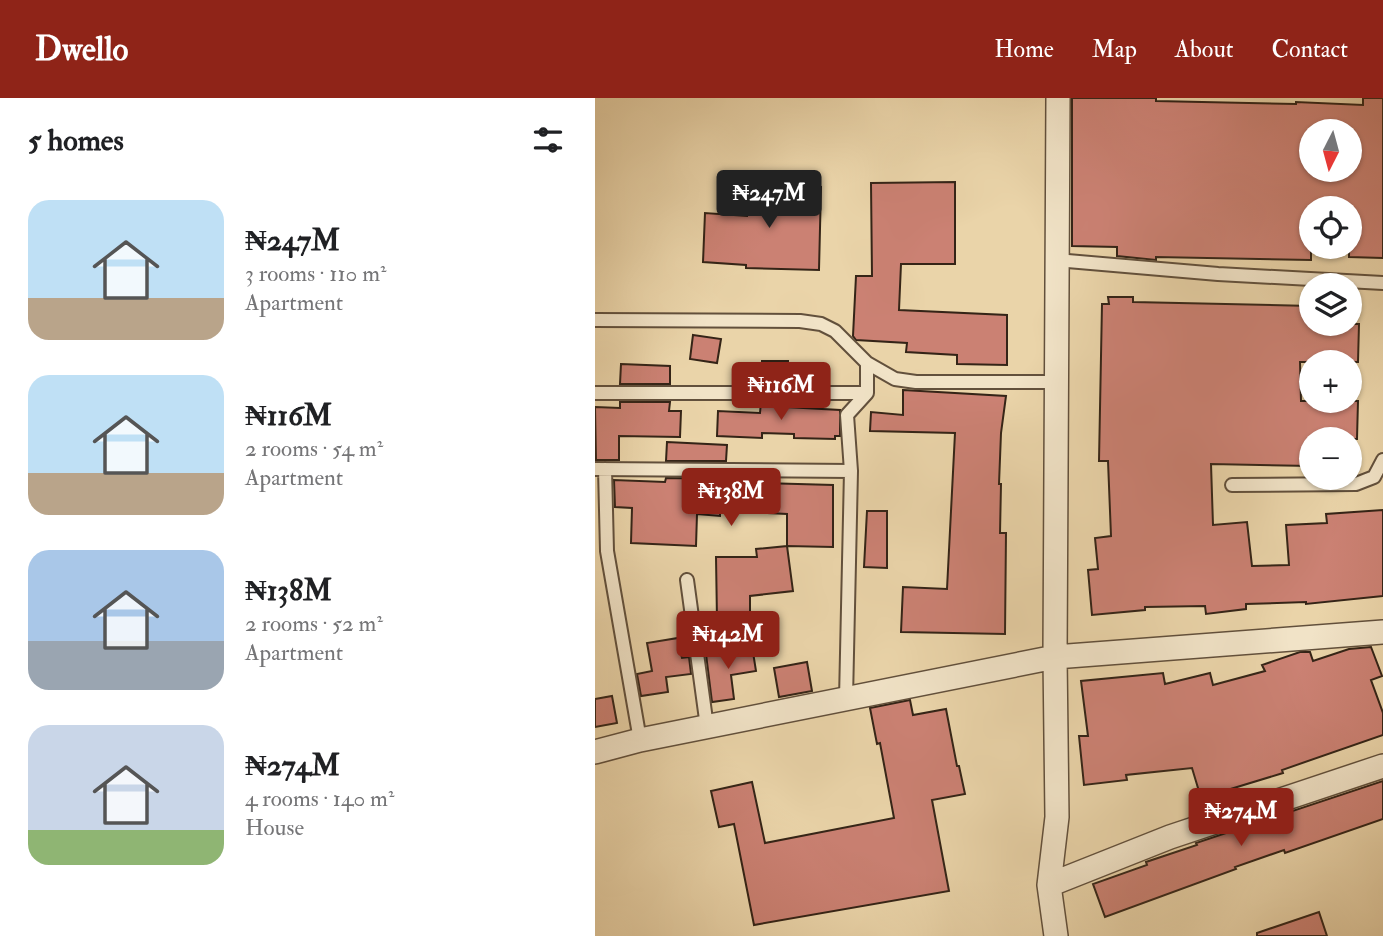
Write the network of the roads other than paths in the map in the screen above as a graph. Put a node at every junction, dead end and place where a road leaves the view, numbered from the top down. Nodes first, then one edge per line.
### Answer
1 (1058, 98) edge
2 (1056, 260) junction
3 (1383, 283) edge
4 (595, 320) edge
5 (867, 363) junction
6 (1056, 382) junction
7 (595, 393) edge
8 (867, 393) junction
9 (1383, 460) edge
10 (600, 469) edge
11 (851, 471) junction
12 (1232, 485) dead end
13 (687, 580) dead end
14 (1383, 632) edge
15 (1055, 657) junction
16 (846, 699) junction
17 (706, 727) junction
18 (641, 740) junction
19 (595, 752) edge
20 (1383, 766) edge
21 (1049, 885) junction
22 (1056, 936) edge

1 - 2 street
2 - 3 lane
2 - 6 street
4 - 5 lane
5 - 6 lane
5 - 8 lane
6 - 15 street
7 - 8 lane
8 - 11 lane
9 - 12 lane
10 - 11 lane
10 - 18 lane
11 - 16 lane
13 - 17 lane
14 - 15 street
15 - 16 street
15 - 21 street
16 - 17 street
17 - 18 street
18 - 19 street
20 - 21 street
21 - 22 street

